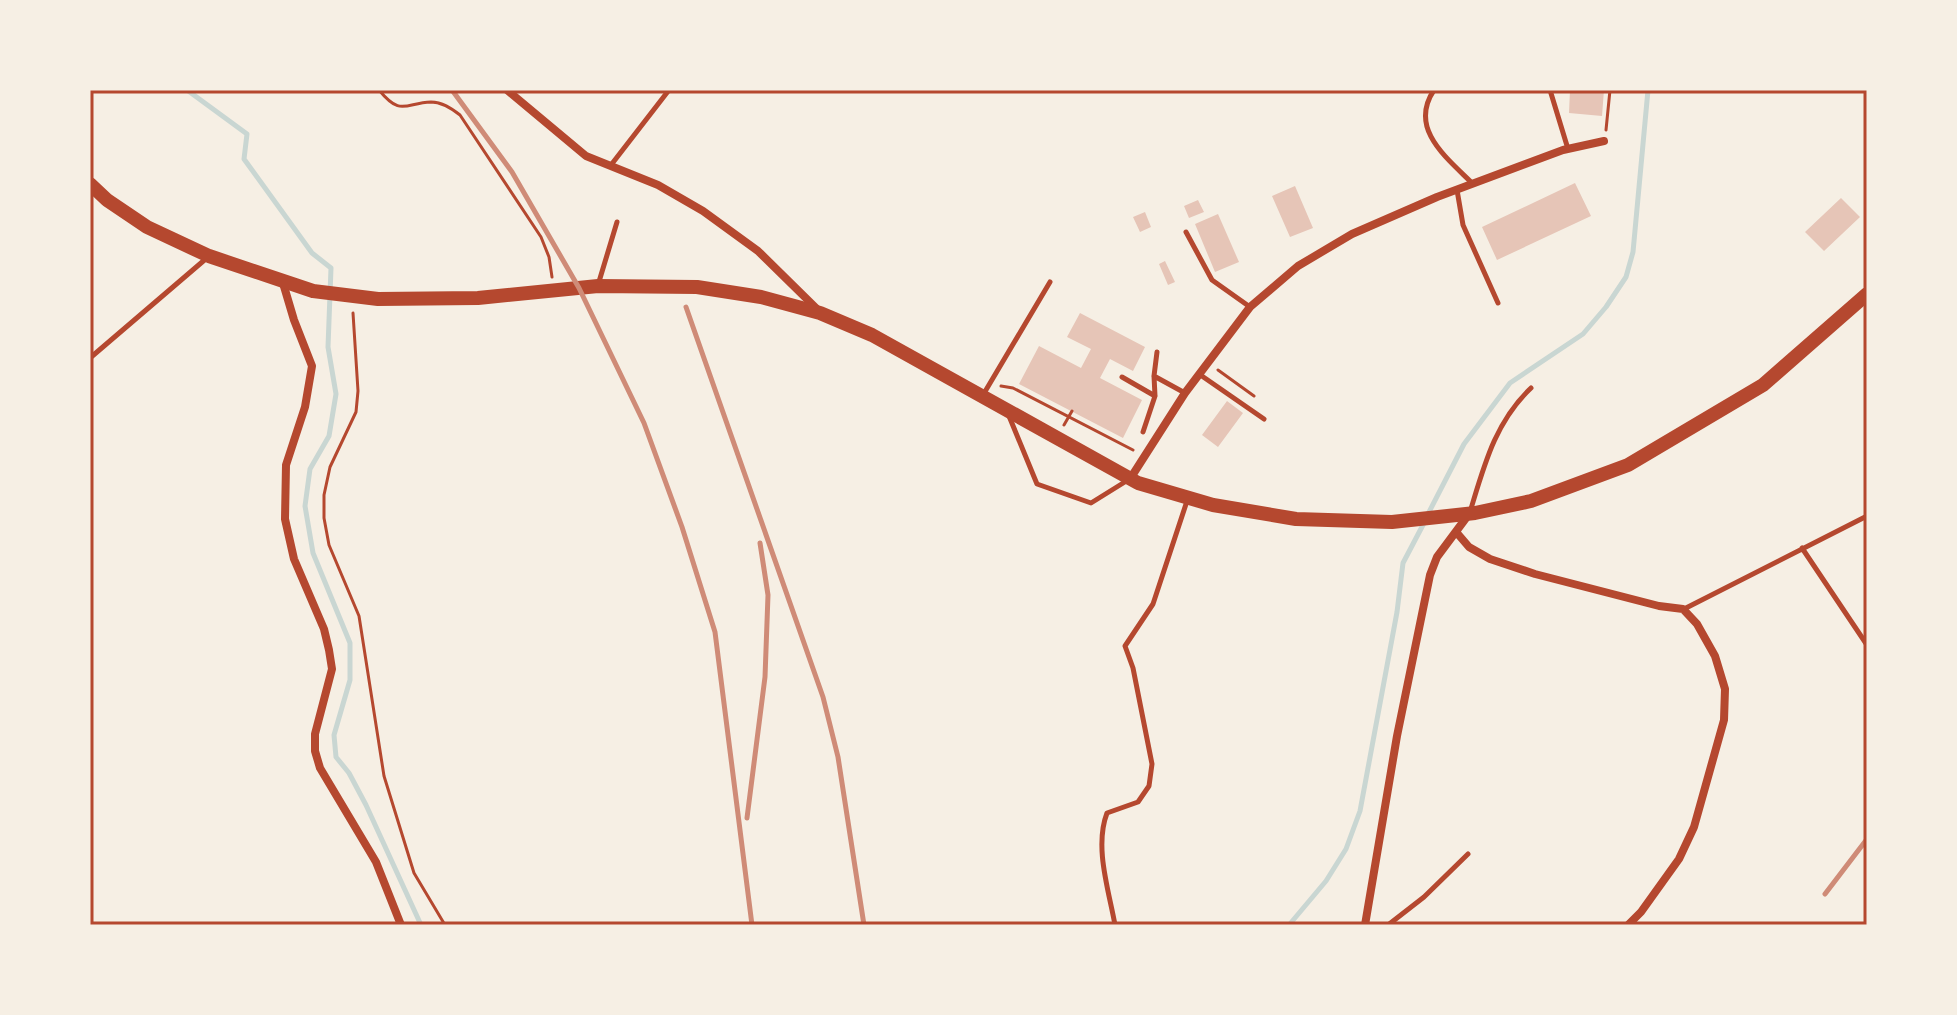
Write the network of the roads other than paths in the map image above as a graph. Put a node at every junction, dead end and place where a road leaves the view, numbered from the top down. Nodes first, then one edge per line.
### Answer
1 (507, 90) edge
2 (669, 90) edge
3 (1434, 90) edge
4 (1550, 90) edge
5 (1604, 141) road end
6 (1568, 149) junction
7 (611, 165) junction
8 (90, 184) edge
9 (1473, 184) junction
10 (1457, 190) junction
11 (617, 222) dead end
12 (1186, 232) dead end
13 (209, 256) junction
14 (1050, 282) dead end
15 (283, 283) junction
16 (598, 286) junction
17 (1867, 294) edge
18 (1498, 303) dead end
19 (1250, 307) junction
20 (820, 313) junction
21 (1157, 352) dead end
22 (90, 358) edge
23 (1199, 374) junction
24 (1154, 376) junction
25 (1122, 377) dead end
26 (1531, 388) dead end
27 (1185, 393) junction
28 (1155, 396) junction
29 (982, 397) junction
30 (1007, 411) junction
31 (1264, 419) dead end
32 (1143, 432) dead end
33 (1130, 479) junction
34 (1188, 497) junction
35 (1469, 513) junction
36 (1867, 516) edge
37 (1457, 533) junction
38 (1802, 548) junction
39 (1683, 609) junction
40 (1867, 645) edge
41 (1468, 854) dead end
42 (401, 925) edge
43 (1115, 925) edge
44 (1365, 925) edge
45 (1388, 925) edge
46 (1628, 925) edge

1 - 7 street
2 - 7 lane
3 - 9 lane
4 - 6 lane
5 - 6 street
6 - 9 street
7 - 20 street
8 - 13 street
9 - 10 street
10 - 18 lane
10 - 19 street
11 - 16 lane
12 - 19 lane
13 - 15 street
13 - 22 lane
14 - 29 lane
15 - 16 street
15 - 42 street
16 - 20 street
17 - 35 street
19 - 23 street
20 - 29 street
21 - 24 lane
23 - 27 street
23 - 31 lane
24 - 27 lane
24 - 28 lane
25 - 28 lane
26 - 35 lane
27 - 33 street
28 - 32 lane
29 - 30 street
30 - 33 street
30 - 33 lane
33 - 34 street
34 - 35 street
34 - 43 lane
35 - 37 street
36 - 38 lane
37 - 39 street
37 - 44 street
38 - 39 lane
38 - 40 lane
39 - 46 street
41 - 45 lane

